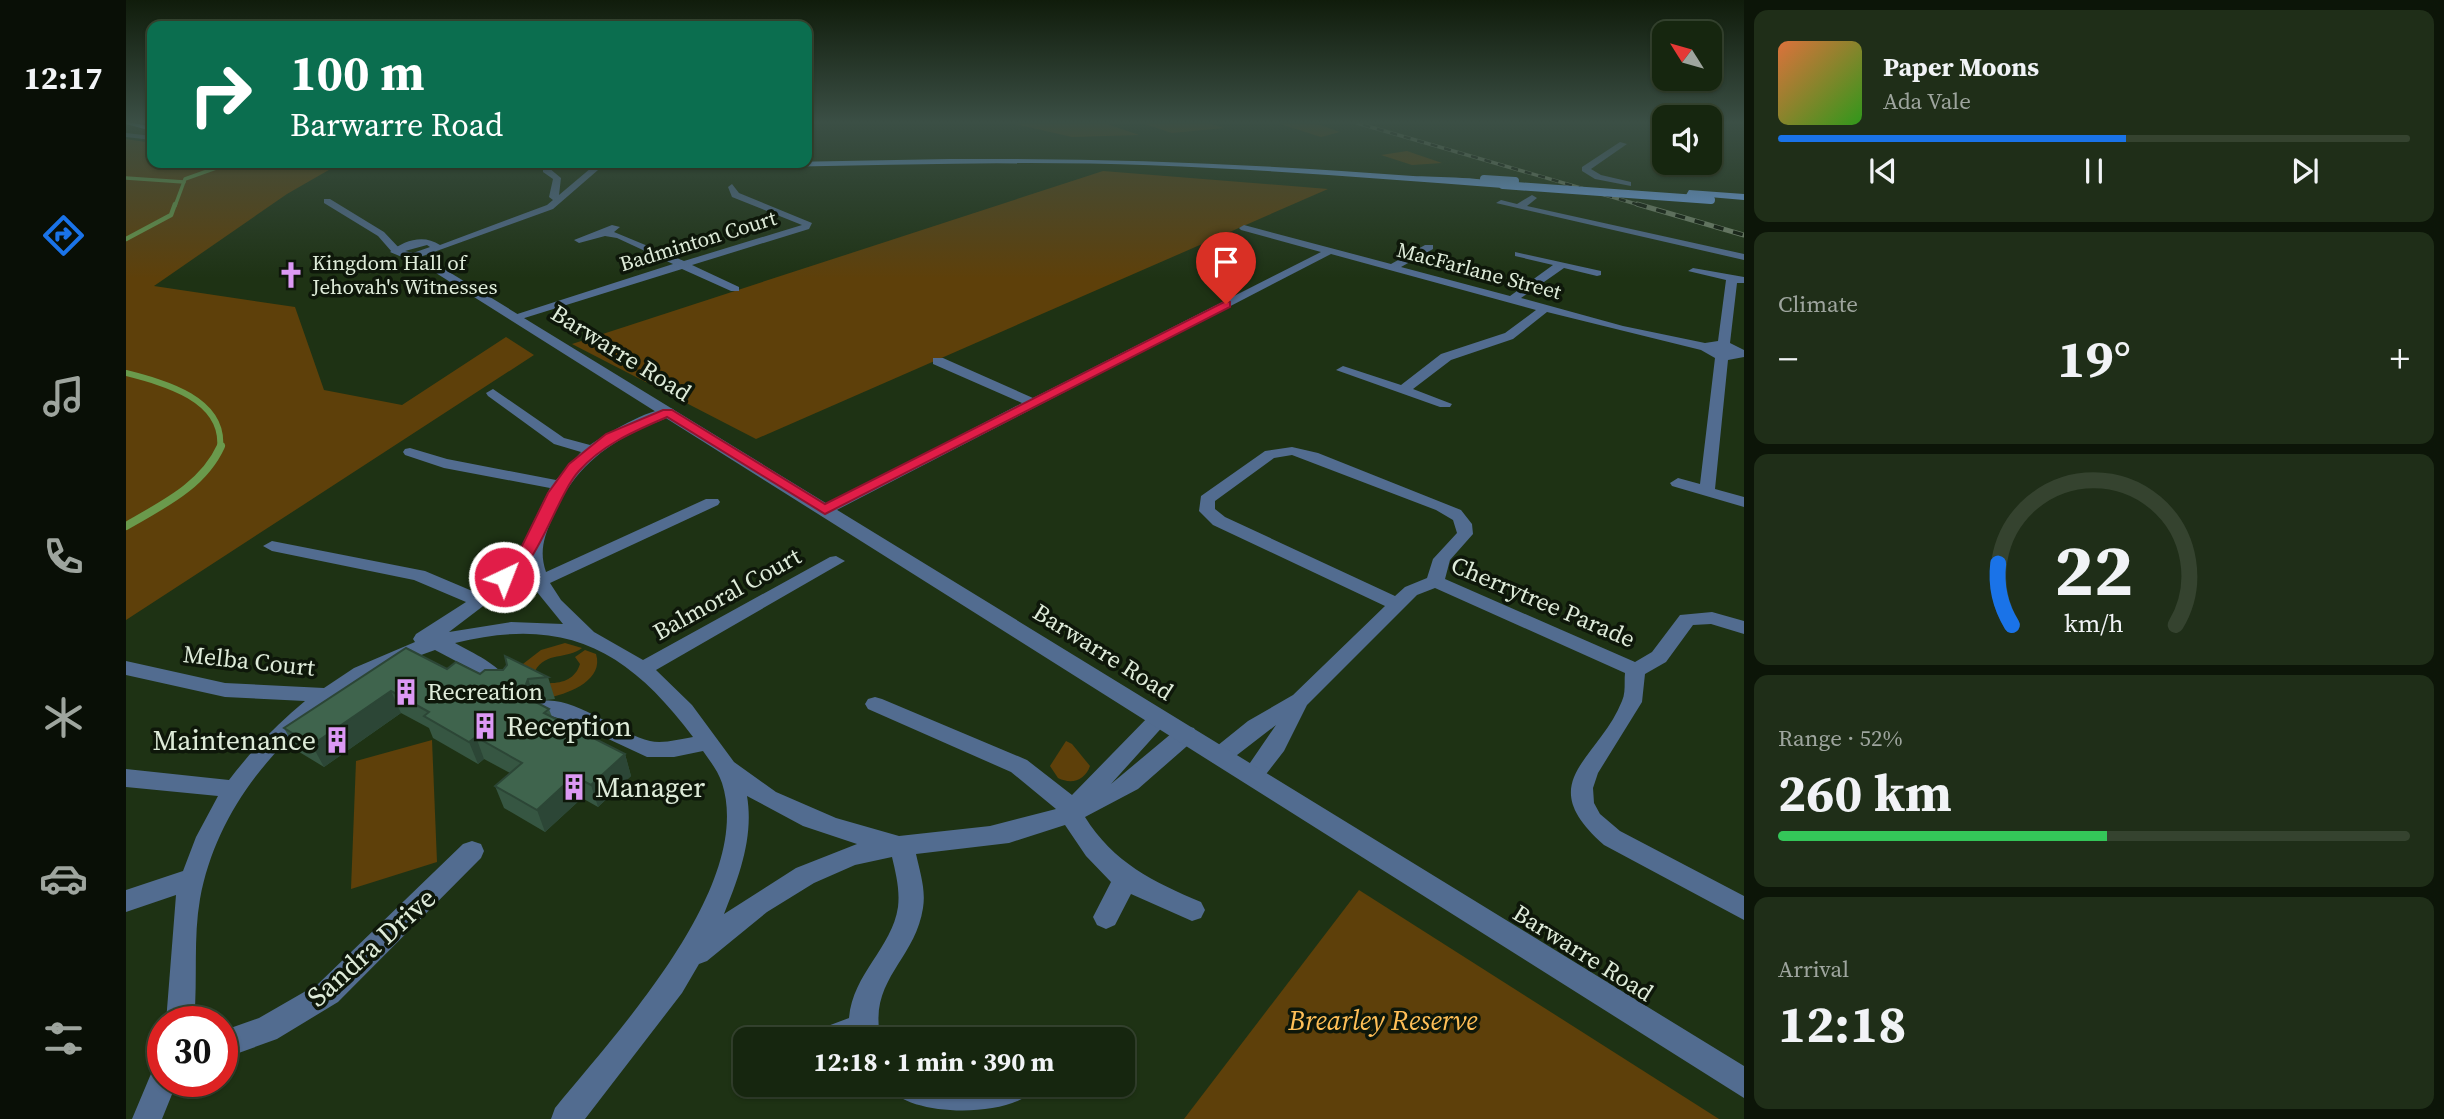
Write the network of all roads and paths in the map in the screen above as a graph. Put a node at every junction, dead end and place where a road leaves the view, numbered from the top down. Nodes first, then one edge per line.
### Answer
1 (551, 173) edge
2 (579, 173) edge
3 (587, 173) edge
4 (1304, 173) edge
5 (1396, 173) edge
6 (1592, 173) edge
7 (1628, 184) dead end
8 (732, 187) dead end
9 (554, 197) junction
10 (1532, 198) dead end
11 (1744, 200) edge
12 (327, 201) dead end
13 (1501, 203) dead end
14 (1519, 207) junction
15 (531, 215) junction
16 (618, 225) dead end
17 (1244, 228) dead end
18 (381, 233) junction
19 (606, 233) junction
20 (579, 240) dead end
21 (416, 243) junction
22 (1429, 247) dead end
23 (396, 250) junction
24 (1330, 251) junction
25 (433, 253) junction
26 (1520, 254) dead end
27 (1744, 257) edge
28 (1562, 264) junction
29 (684, 265) junction
30 (1391, 268) junction
31 (1693, 271) dead end
32 (1597, 273) dead end
33 (1738, 279) edge
34 (735, 289) dead end
35 (1511, 300) junction
36 (1544, 309) junction
37 (514, 317) junction
38 (1723, 350) junction
39 (1742, 354) edge
40 (937, 361) dead end
41 (1343, 370) dead end
42 (1403, 390) junction
43 (493, 393) dead end
44 (1033, 403) junction
45 (1445, 404) dead end
46 (672, 415) junction
47 (593, 451) junction
48 (410, 452) dead end
49 (1678, 483) dead end
50 (560, 485) junction
51 (1707, 492) junction
52 (712, 502) dead end
53 (1744, 502) edge
54 (825, 510) junction
55 (537, 533) junction
56 (272, 546) dead end
57 (836, 561) dead end
58 (540, 581) junction
59 (1436, 581) junction
60 (477, 600) junction
61 (1397, 604) junction
62 (1744, 628) edge
63 (597, 641) junction
64 (437, 642) junction
65 (383, 661) junction
66 (126, 668) edge
67 (642, 669) junction
68 (1636, 670) junction
69 (502, 685) edge
70 (325, 695) junction
71 (1300, 700) junction
72 (875, 704) dead end
73 (545, 707) edge
74 (1159, 718) junction
75 (1186, 734) junction
76 (712, 750) junction
77 (1220, 755) junction
78 (1252, 775) junction
79 (126, 778) edge
80 (234, 789) junction
81 (1071, 810) junction
82 (902, 847) junction
83 (472, 851) dead end
84 (192, 879) junction
85 (1125, 880) junction
86 (126, 901) edge
87 (1744, 909) edge
88 (1192, 910) dead end
89 (1106, 917) dead end
90 (665, 992) junction
91 (181, 1006) edge
92 (865, 1027) edge
93 (238, 1039) edge
94 (1744, 1083) edge
95 (156, 1097) edge
96 (922, 1097) edge
97 (1003, 1097) edge
98 (147, 1119) edge
99 (566, 1119) edge

1 - 9 street
2 - 9 street
3 - 15 street
4 - 11 main road, bridge
5 - 11 main road, bridge
6 - 7 street
8 - 29 street, Badminton Court
9 - 15 street
10 - 14 street
12 - 18 street
13 - 14 street
14 - 27 street
15 - 25 street
16 - 19 street
17 - 24 street, MacFarlane Street
18 - 21 street
18 - 23 street, Barwarre Road
19 - 20 street
19 - 29 street
21 - 23 street
21 - 25 street
22 - 30 street
23 - 25 street, Barwarre Road
24 - 30 street, MacFarlane Street
24 - 44 street
25 - 37 street, Barwarre Road
26 - 28 street
28 - 32 street
28 - 35 street
29 - 34 street
29 - 37 street, Badminton Court
30 - 35 street, MacFarlane Street
31 - 33 street
33 - 38 street
35 - 36 street, MacFarlane Street
36 - 38 street, MacFarlane Street
36 - 42 street
37 - 46 street, Barwarre Road
38 - 39 street, MacFarlane Street
38 - 51 street
40 - 44 street
41 - 42 street
42 - 45 street
43 - 47 street
44 - 54 street
46 - 47 street
46 - 54 street, Barwarre Road
47 - 50 street
48 - 50 street
49 - 51 street
50 - 55 street
51 - 53 street
52 - 58 street
54 - 74 street, Barwarre Road
55 - 58 street
55 - 60 street
56 - 60 street
57 - 67 street, Balmoral Court
58 - 63 street
59 - 61 street, Cherrytree Parade
59 - 61 street
59 - 68 street, Cherrytree Parade
60 - 65 street
61 - 71 street, Cherrytree Parade
62 - 68 street, Cherrytree Parade
63 - 64 street
63 - 67 street
64 - 65 street
64 - 69 street
65 - 70 street
66 - 70 street, Melba Court
67 - 76 street
68 - 87 street
70 - 80 street
71 - 77 street, Cherrytree Parade
71 - 78 street, Cherrytree Parade
72 - 81 street
73 - 76 street
74 - 75 street, Barwarre Road
74 - 81 street
75 - 77 street, Barwarre Road
75 - 81 street
76 - 82 street
76 - 90 street
77 - 78 street, Barwarre Road
78 - 94 street, Barwarre Road
79 - 80 street
80 - 84 street
81 - 82 street
81 - 85 street
82 - 90 street
82 - 92 street
83 - 93 street, Sandra Drive
84 - 86 street
84 - 91 street
85 - 88 street
85 - 89 street
90 - 99 street
95 - 98 street
96 - 97 street

